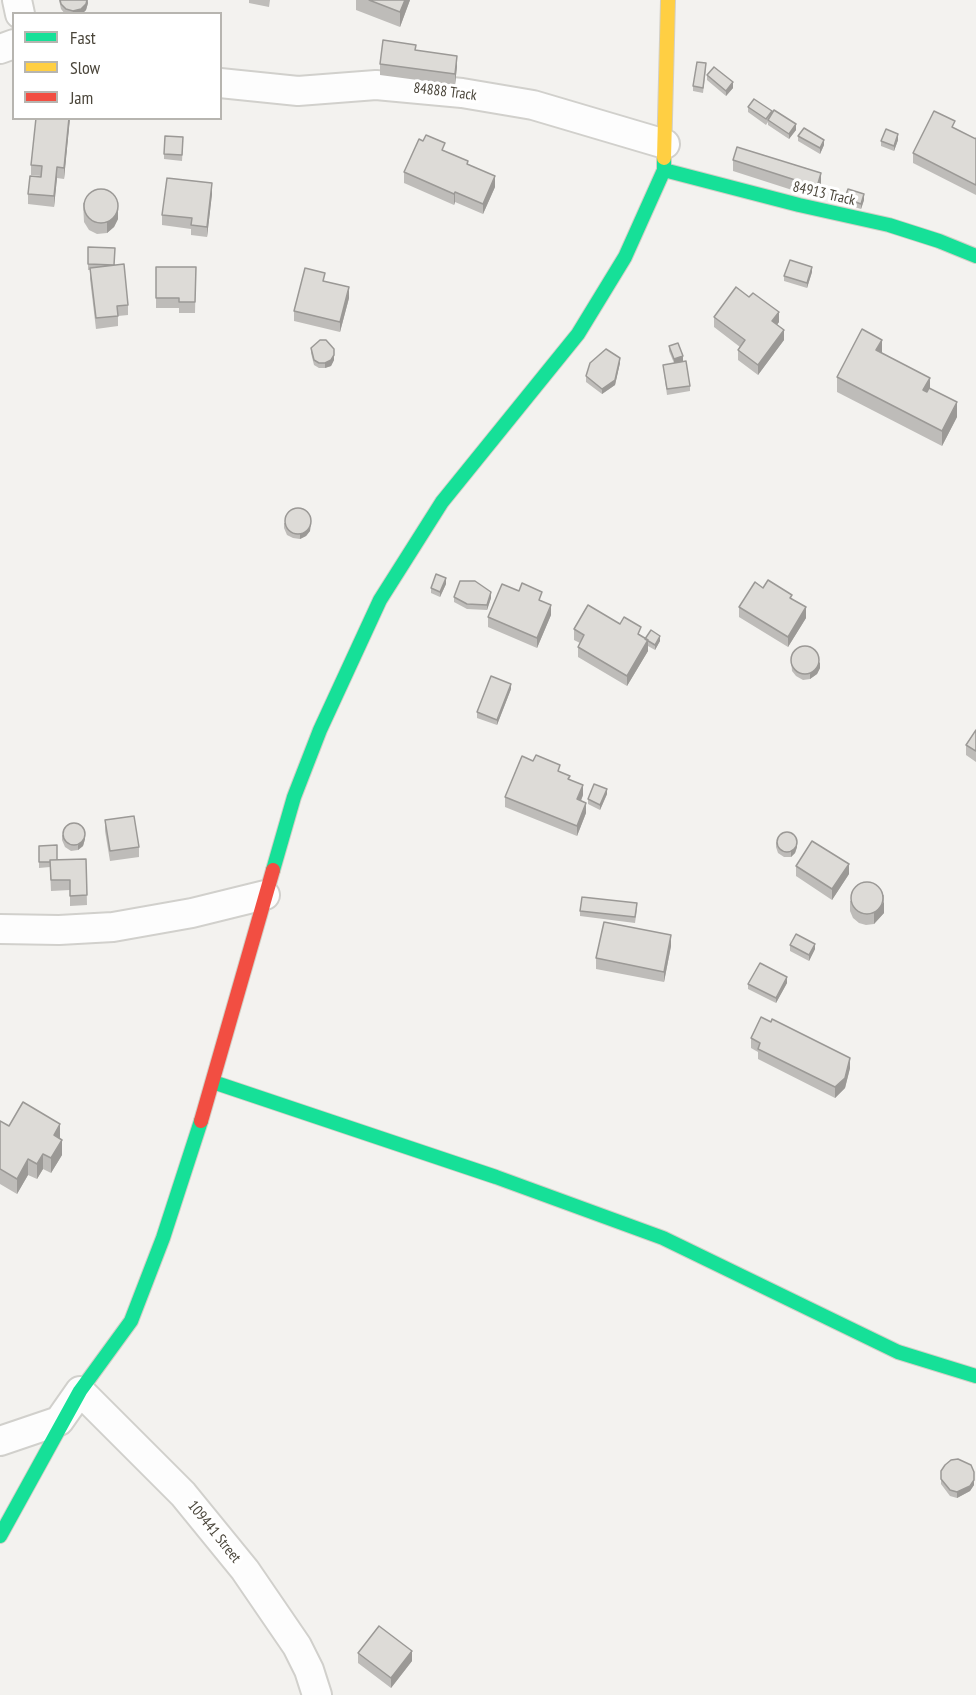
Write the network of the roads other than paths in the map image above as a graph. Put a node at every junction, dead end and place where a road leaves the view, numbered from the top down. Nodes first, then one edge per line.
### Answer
1 (669, 0) edge
2 (222, 83) edge
3 (664, 157) junction
4 (976, 256) edge
5 (265, 895) junction
6 (0, 929) edge
7 (213, 1082) junction
8 (976, 1376) edge
9 (80, 1391) junction
10 (0, 1441) edge
11 (0, 1536) edge
12 (317, 1695) edge

1 - 3 street
2 - 3 street, 84888 Track
3 - 4 street, 84913 Track
3 - 5 street
5 - 6 street
5 - 7 street
7 - 8 street
7 - 9 street
9 - 10 street
9 - 11 street
9 - 12 street, 109441 Street

